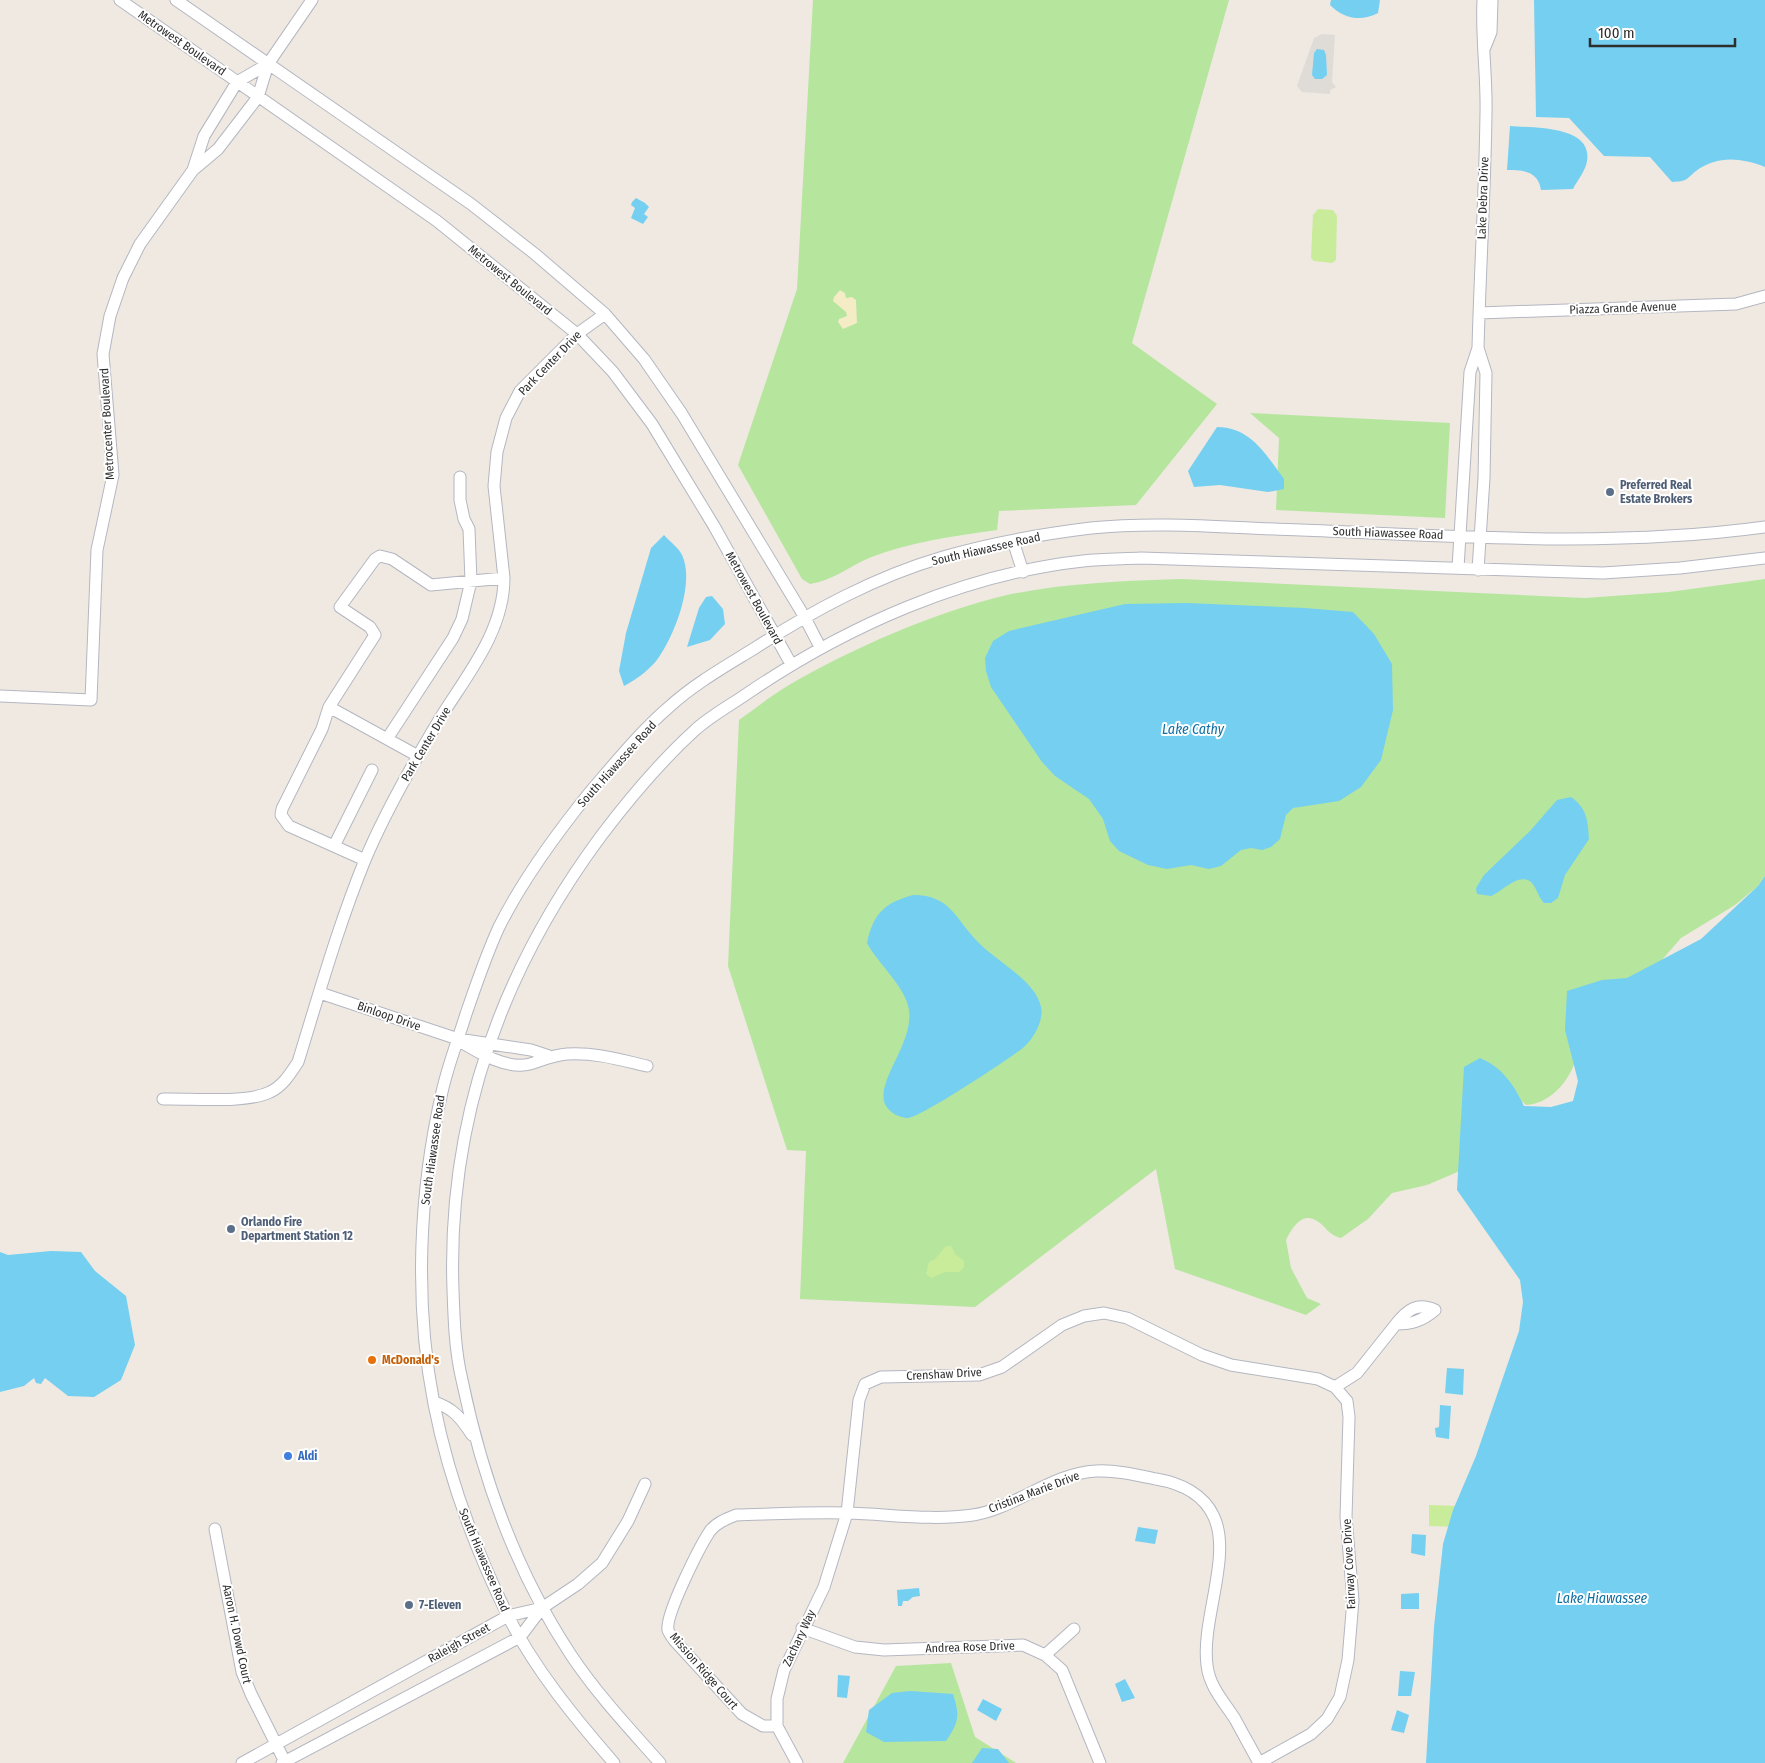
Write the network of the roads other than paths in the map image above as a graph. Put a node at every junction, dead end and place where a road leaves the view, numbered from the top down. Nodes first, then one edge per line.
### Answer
1 (120, 0) edge
2 (176, 0) edge
3 (312, 0) edge
4 (1483, 0) edge
5 (1492, 0) edge
6 (1485, 47) junction
7 (268, 64) junction
8 (237, 82) junction
9 (258, 97) junction
10 (193, 170) junction
11 (1765, 296) edge
12 (1479, 313) junction
13 (605, 314) junction
14 (576, 334) junction
15 (1478, 348) junction
16 (1466, 433) junction
17 (1485, 434) junction
18 (460, 477) dead end
19 (1765, 526) edge
20 (1458, 536) junction
21 (1481, 537) junction
22 (1013, 540) junction
23 (1765, 558) edge
24 (1458, 568) junction
25 (1478, 570) junction
26 (1023, 572) junction
27 (504, 578) junction
28 (470, 581) junction
29 (804, 616) junction
30 (776, 634) junction
31 (820, 647) junction
32 (791, 664) junction
33 (0, 696) edge
34 (329, 707) junction
35 (386, 738) junction
36 (418, 756) junction
37 (372, 770) dead end
38 (334, 846) junction
39 (365, 860) junction
40 (320, 993) junction
41 (458, 1039) junction
42 (490, 1043) junction
43 (549, 1056) junction
44 (485, 1057) junction
45 (647, 1066) dead end
46 (163, 1099) dead end
47 (1396, 1324) dead end
48 (1335, 1387) junction
49 (434, 1402) junction
50 (477, 1443) junction
51 (645, 1484) dead end
52 (847, 1513) junction
53 (215, 1529) dead end
54 (542, 1608) junction
55 (508, 1616) junction
56 (802, 1628) junction
57 (1074, 1629) dead end
58 (520, 1637) junction
59 (1046, 1655) junction
60 (777, 1726) junction
61 (275, 1745) junction
62 (283, 1762) edge
63 (242, 1763) edge
64 (614, 1763) edge
65 (660, 1763) edge
66 (797, 1763) edge
67 (1100, 1763) edge
68 (1259, 1763) edge

1 - 8 street, Metrowest Boulevard
2 - 7 street
3 - 7 street
4 - 6 street, Lake Debra Drive
5 - 6 street, Lake Debra Drive
6 - 12 street, Lake Debra Drive
7 - 8 street
7 - 9 street
7 - 13 street
8 - 9 street, Metrowest Boulevard
8 - 10 street, Metrocenter Boulevard
9 - 10 street, Metrocenter Boulevard
9 - 14 street, Metrowest Boulevard
10 - 33 street, Metrocenter Boulevard
11 - 12 street, Piazza Grande Avenue
12 - 15 street, Lake Debra Drive
13 - 14 street, Park Center Drive
13 - 29 street
14 - 27 street, Park Center Drive
14 - 30 street, Metrowest Boulevard
15 - 16 street, Lake Debra Drive
15 - 17 street, Lake Debra Drive
16 - 17 street
16 - 20 street, Lake Debra Drive
17 - 21 street, Lake Debra Drive
18 - 28 street
19 - 21 street, South Hiawassee Road
20 - 21 street, South Hiawassee Road
20 - 22 street, South Hiawassee Road
20 - 24 street, Lake Debra Drive
21 - 25 street, Lake Debra Drive
22 - 26 street
22 - 29 street, South Hiawassee Road
23 - 25 street
24 - 25 street
24 - 26 street
26 - 31 street
27 - 28 street
27 - 36 street, Park Center Drive
28 - 34 street
28 - 35 street
29 - 30 street, South Hiawassee Road
29 - 31 street
30 - 32 street, Metrowest Boulevard
30 - 41 street, South Hiawassee Road
31 - 32 street
32 - 42 street
34 - 35 street
34 - 38 street
35 - 36 street
36 - 39 street, Park Center Drive
37 - 38 street
38 - 39 street
39 - 40 street, Park Center Drive
40 - 41 street, Binloop Drive
40 - 46 street, Park Center Drive
41 - 42 street
41 - 44 street
41 - 49 street, South Hiawassee Road
42 - 43 street
42 - 44 street
43 - 44 street
43 - 45 street
44 - 50 street
47 - 48 street
48 - 52 street, Crenshaw Drive
48 - 68 street, Fairway Cove Drive
49 - 50 street
49 - 55 street, South Hiawassee Road
50 - 54 street
51 - 54 street
52 - 56 street, Zachary Way
52 - 60 street, Mission Ridge Court
52 - 68 street, Cristina Marie Drive
53 - 61 street, Aaron H. Dowd Court
54 - 55 street, Raleigh Street
54 - 58 street, Raleigh Street
54 - 65 street
55 - 58 street, South Hiawassee Road
55 - 61 street, Raleigh Street
56 - 59 street, Andrea Rose Drive
56 - 60 street, Zachary Way
57 - 59 street
58 - 62 street, Raleigh Street
58 - 64 street, South Hiawassee Road
59 - 67 street, Andrea Rose Drive
60 - 66 street
61 - 62 street, Aaron H. Dowd Court
61 - 63 street, Raleigh Street

